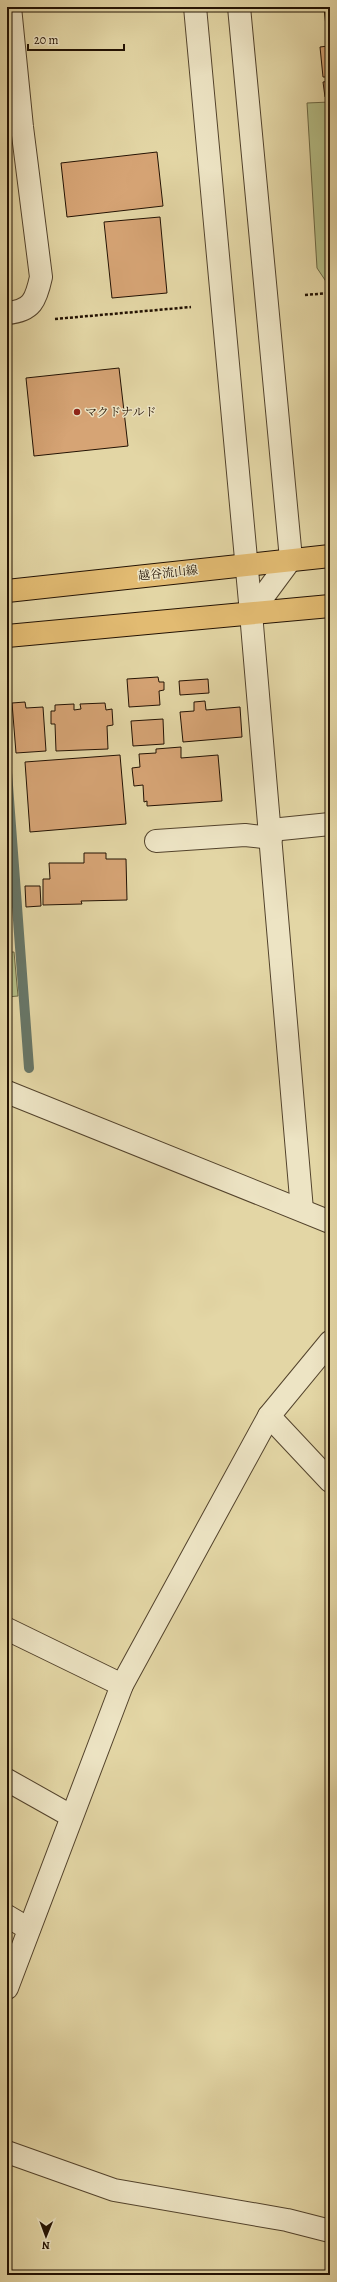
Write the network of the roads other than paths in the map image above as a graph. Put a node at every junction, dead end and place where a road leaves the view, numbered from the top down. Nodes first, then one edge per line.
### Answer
1 (10, 7) edge
2 (195, 7) edge
3 (239, 7) edge
4 (14, 127) edge
5 (7, 313) edge
6 (330, 556) edge
7 (291, 559) junction
8 (246, 564) junction
9 (7, 591) edge
10 (330, 606) edge
11 (252, 613) junction
12 (7, 636) edge
13 (330, 824) edge
14 (271, 834) junction
15 (156, 841) dead end
16 (7, 1092) edge
17 (302, 1210) junction
18 (330, 1222) edge
19 (330, 1342) edge
20 (270, 1416) junction
21 (330, 1480) edge
22 (7, 1629) edge
23 (122, 1685) junction
24 (7, 1780) edge
25 (71, 1816) junction
26 (7, 1916) edge
27 (30, 1929) junction
28 (7, 1988) edge
29 (7, 2152) edge
30 (330, 2231) edge

1 - 4 street
2 - 8 street
3 - 7 street
4 - 5 street
6 - 7 main road, 越谷流山線
7 - 8 main road, 越谷流山線
7 - 11 street
8 - 9 main road, 越谷流山線
8 - 11 street
10 - 11 main road
11 - 12 main road
11 - 14 street
13 - 14 street
14 - 15 street
14 - 17 street
16 - 17 street
17 - 18 street
19 - 20 street
20 - 21 street
20 - 23 street
22 - 23 street
23 - 25 street
24 - 25 street
25 - 27 street
26 - 27 street
27 - 28 street
29 - 30 street

